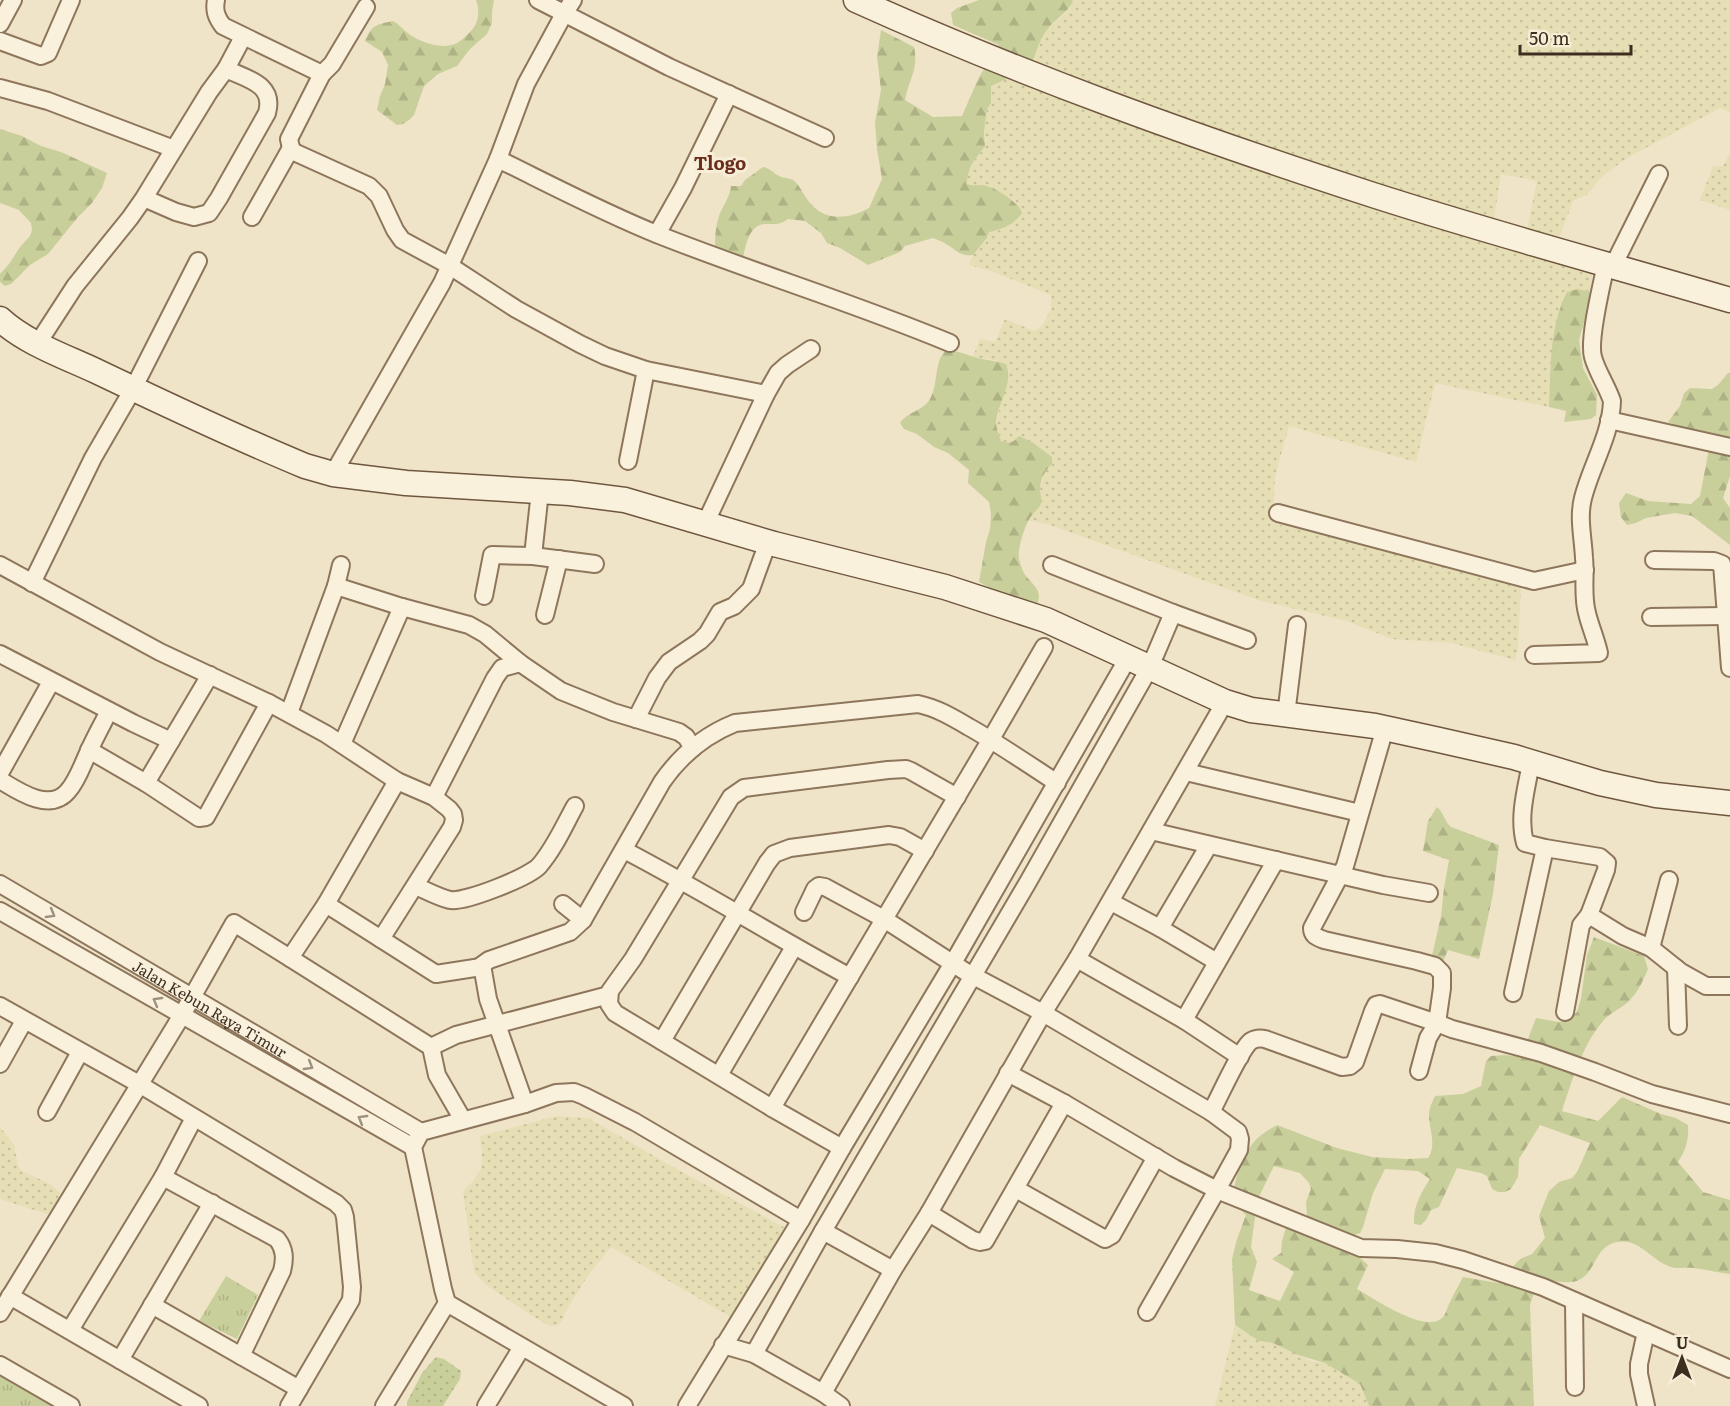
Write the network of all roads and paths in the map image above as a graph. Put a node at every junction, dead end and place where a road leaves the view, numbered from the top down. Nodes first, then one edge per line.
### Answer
1 (13, 0) edge
2 (71, 0) edge
3 (216, 0) edge
4 (538, 0) edge
5 (856, 0) edge
6 (366, 7) dead end
7 (568, 7) edge
8 (0, 24) edge
9 (243, 37) junction
10 (0, 41) edge
11 (226, 69) junction
12 (322, 74) junction
13 (0, 88) edge
14 (729, 93) junction
15 (825, 138) dead end
16 (291, 148) junction
17 (174, 149) junction
18 (498, 159) junction
19 (1659, 174) dead end
20 (144, 198) junction
21 (252, 218) dead end
22 (657, 234) junction
23 (198, 261) dead end
24 (1610, 265) junction
25 (450, 266) junction
26 (1730, 300) edge
27 (0, 319) edge
28 (38, 343) junction
29 (950, 343) dead end
30 (811, 349) dead end
31 (646, 370) junction
32 (133, 389) junction
33 (766, 394) junction
34 (1609, 420) junction
35 (1730, 447) edge
36 (628, 461) dead end
37 (333, 474) junction
38 (540, 491) junction
39 (1278, 513) dead end
40 (705, 524) junction
41 (768, 542) junction
42 (533, 556) junction
43 (559, 559) junction
44 (1654, 560) dead end
45 (595, 564) dead end
46 (0, 565) edge
47 (341, 565) dead end
48 (1052, 565) dead end
49 (1585, 570) junction
50 (32, 583) junction
51 (336, 586) junction
52 (484, 596) dead end
53 (402, 607) junction
54 (1173, 613) junction
55 (545, 615) dead end
56 (1725, 616) junction
57 (1651, 617) dead end
58 (1297, 625) dead end
59 (1247, 640) dead end
60 (1044, 647) dead end
61 (0, 654) edge
62 (1534, 655) dead end
63 (1128, 658) junction
64 (520, 663) junction
65 (1150, 667) junction
66 (1730, 668) edge
67 (210, 675) junction
68 (51, 682) junction
69 (1225, 702) junction
70 (268, 703) junction
71 (109, 711) junction
72 (289, 713) junction
73 (1286, 715) junction
74 (636, 719) junction
75 (1385, 728) junction
76 (991, 739) junction
77 (171, 741) junction
78 (342, 744) junction
79 (693, 748) junction
80 (89, 750) junction
81 (1531, 764) junction
82 (1185, 772) junction
83 (0, 773) edge
84 (0, 780) edge
85 (397, 780) junction
86 (146, 783) junction
87 (1057, 783) junction
88 (434, 797) junction
89 (957, 797) junction
90 (1730, 802) edge
91 (575, 806) dead end
92 (1360, 813) junction
93 (1151, 831) junction
94 (1209, 845) junction
95 (1545, 848) junction
96 (624, 850) junction
97 (924, 851) junction
98 (1276, 860) junction
99 (1340, 875) junction
100 (681, 880) junction
101 (1669, 880) dead end
102 (0, 884) edge
103 (416, 886) junction
104 (1430, 893) dead end
105 (1110, 902) junction
106 (326, 904) junction
107 (563, 904) dead end
108 (0, 911) edge
109 (804, 912) dead end
110 (738, 913) junction
111 (1589, 915) junction
112 (884, 919) junction
113 (583, 920) junction
114 (1160, 928) junction
115 (381, 939) junction
116 (794, 947) junction
117 (1651, 948) junction
118 (290, 958) junction
119 (1077, 959) junction
120 (1217, 962) junction
121 (953, 963) junction
122 (482, 967) junction
123 (1676, 968) junction
124 (973, 976) junction
125 (850, 977) junction
126 (1730, 986) edge
127 (1513, 993) dead end
128 (609, 995) junction
129 (192, 996) junction
130 (0, 1006) edge
131 (1565, 1012) dead end
132 (1043, 1013) junction
133 (182, 1015) junction
134 (1184, 1020) junction
135 (24, 1021) junction
136 (498, 1023) junction
137 (1437, 1023) junction
138 (1678, 1026) dead end
139 (662, 1041) junction
140 (431, 1047) junction
141 (80, 1052) junction
142 (1240, 1057) junction
143 (0, 1064) edge
144 (1419, 1071) dead end
145 (1008, 1073) junction
146 (719, 1075) junction
147 (139, 1084) junction
148 (1064, 1103) junction
149 (525, 1104) junction
150 (772, 1108) junction
151 (47, 1112) dead end
152 (1211, 1112) junction
153 (1730, 1114) edge
154 (194, 1118) junction
155 (463, 1120) junction
156 (422, 1132) junction
157 (413, 1148) junction
158 (842, 1148) junction
159 (1156, 1157) junction
160 (163, 1177) junction
161 (1016, 1190) junction
162 (1217, 1190) junction
163 (212, 1203) junction
164 (929, 1213) junction
165 (801, 1220) junction
166 (823, 1231) junction
167 (893, 1270) junction
168 (10, 1296) junction
169 (1574, 1301) junction
170 (447, 1303) junction
171 (152, 1305) junction
172 (1147, 1312) dead end
173 (0, 1313) edge
174 (70, 1330) junction
175 (1646, 1332) junction
176 (723, 1345) junction
177 (522, 1347) junction
178 (754, 1354) junction
179 (241, 1356) junction
180 (120, 1360) junction
181 (0, 1365) edge
182 (1730, 1369) edge
183 (1575, 1387) dead end
184 (299, 1389) junction
185 (823, 1393) junction
186 (67, 1405) edge
187 (199, 1406) edge
188 (289, 1406) edge
189 (384, 1406) edge
190 (486, 1406) edge
191 (624, 1406) edge
192 (687, 1406) edge
193 (841, 1406) edge
194 (1646, 1406) edge

1 - 8 street
2 - 10 street
3 - 9 street
4 - 7 street
5 - 24 street
6 - 12 street
7 - 14 street
7 - 18 street
9 - 11 street
9 - 12 street
11 - 17 street
11 - 20 street
12 - 16 street
13 - 17 street
14 - 15 street
14 - 22 street
16 - 21 street
16 - 25 street
17 - 20 street
18 - 22 street
18 - 25 street
19 - 24 street
20 - 28 street
22 - 29 street
23 - 32 street
24 - 26 street
24 - 34 street
25 - 31 street
25 - 37 street
27 - 28 street
28 - 32 street
30 - 33 street
31 - 33 street
31 - 36 street
32 - 37 street
32 - 50 street
33 - 40 street
34 - 35 street
34 - 49 street
37 - 38 street
38 - 40 street
38 - 42 street
39 - 49 street
40 - 41 street
41 - 63 street
41 - 74 street
42 - 43 street
42 - 52 street
43 - 45 street
43 - 55 street
44 - 56 street
46 - 50 street
47 - 51 street
48 - 54 street
49 - 62 street
50 - 67 street
51 - 53 street
51 - 72 street
53 - 64 street
53 - 78 street
54 - 59 street
54 - 65 street
56 - 57 street
56 - 66 street
58 - 73 street
60 - 76 street
61 - 68 street
63 - 65 street
63 - 87 street
64 - 74 street
64 - 88 street
65 - 69 street
65 - 124 street
67 - 70 street
67 - 77 street
68 - 71 street
68 - 83 street
69 - 73 street
69 - 82 street
70 - 72 street
70 - 86 street
71 - 77 street
71 - 80 street
72 - 78 street
73 - 75 street
74 - 79 street
75 - 81 street
75 - 92 street
76 - 79 street
76 - 87 street
76 - 89 street
77 - 86 street
78 - 85 street
79 - 96 street
80 - 84 street
80 - 86 street
81 - 90 street
81 - 95 street
82 - 92 street
82 - 93 street
85 - 88 street
85 - 106 street
87 - 121 street
88 - 103 street
89 - 97 street
89 - 100 street
91 - 103 street
92 - 99 street
93 - 94 street
93 - 105 street
94 - 98 street
94 - 114 street
95 - 111 street
95 - 127 street
96 - 100 street
96 - 113 street
97 - 110 street
97 - 112 street
98 - 99 street
98 - 120 street
99 - 104 street
99 - 137 street
100 - 110 street
100 - 128 street
101 - 117 street
102 -> 129 street, Jalan Kebun Raya Timur
103 - 115 street
105 - 114 street
105 - 119 street
106 - 115 street
106 - 118 street
107 - 113 street
133 -> 108 street, Jalan Kebun Raya Timur
109 - 112 street
110 - 116 street
110 - 139 street
111 - 117 street
111 - 131 street
112 - 121 street
112 - 125 street
113 - 122 street
114 - 120 street
115 - 122 street
116 - 125 street
116 - 146 street
117 - 123 street
118 - 129 street
118 - 140 street
119 - 132 street
119 - 134 street
120 - 134 street
121 - 124 street
121 - 158 street
122 - 136 street
123 - 126 street
123 - 138 street
124 - 132 street
124 - 166 street
125 - 150 street
128 - 136 street
128 - 139 street
129 - 133 street
129 -> 156 street, Jalan Kebun Raya Timur
130 - 135 street
132 - 145 street
132 - 152 street
133 - 147 street
157 -> 133 street, Jalan Kebun Raya Timur
134 - 142 street
135 - 141 street
135 - 143 street
136 - 140 street
136 - 149 street
137 - 142 street
137 - 144 street
137 - 153 street
139 - 146 street
140 - 155 street
141 - 147 street
141 - 151 street
142 - 152 street
145 - 148 street
145 - 164 street
146 - 150 street
147 - 154 street
147 - 168 street
148 - 159 street
148 - 161 street
149 - 155 street
149 - 165 street
150 - 158 street
152 - 162 street
154 - 160 street
154 - 184 street
155 - 156 street
156 - 157 street
157 - 170 street
158 - 165 street
159 - 161 street
159 - 162 street
160 - 163 street
160 - 174 street
161 - 164 street
162 - 169 street
162 - 172 street
163 - 171 street
163 - 179 street
164 - 167 street
165 - 176 street
166 - 167 street
166 - 178 street
167 - 185 street
168 - 173 street
168 - 174 street
169 - 175 street
169 - 183 street
170 - 177 street
170 - 189 street
171 - 179 street
171 - 180 street
174 - 180 street
175 - 182 street
175 - 194 street
176 - 178 street
176 - 192 street
177 - 190 street
177 - 191 street
178 - 185 street
179 - 184 street
180 - 187 street
181 - 186 street
184 - 188 street
185 - 193 street

